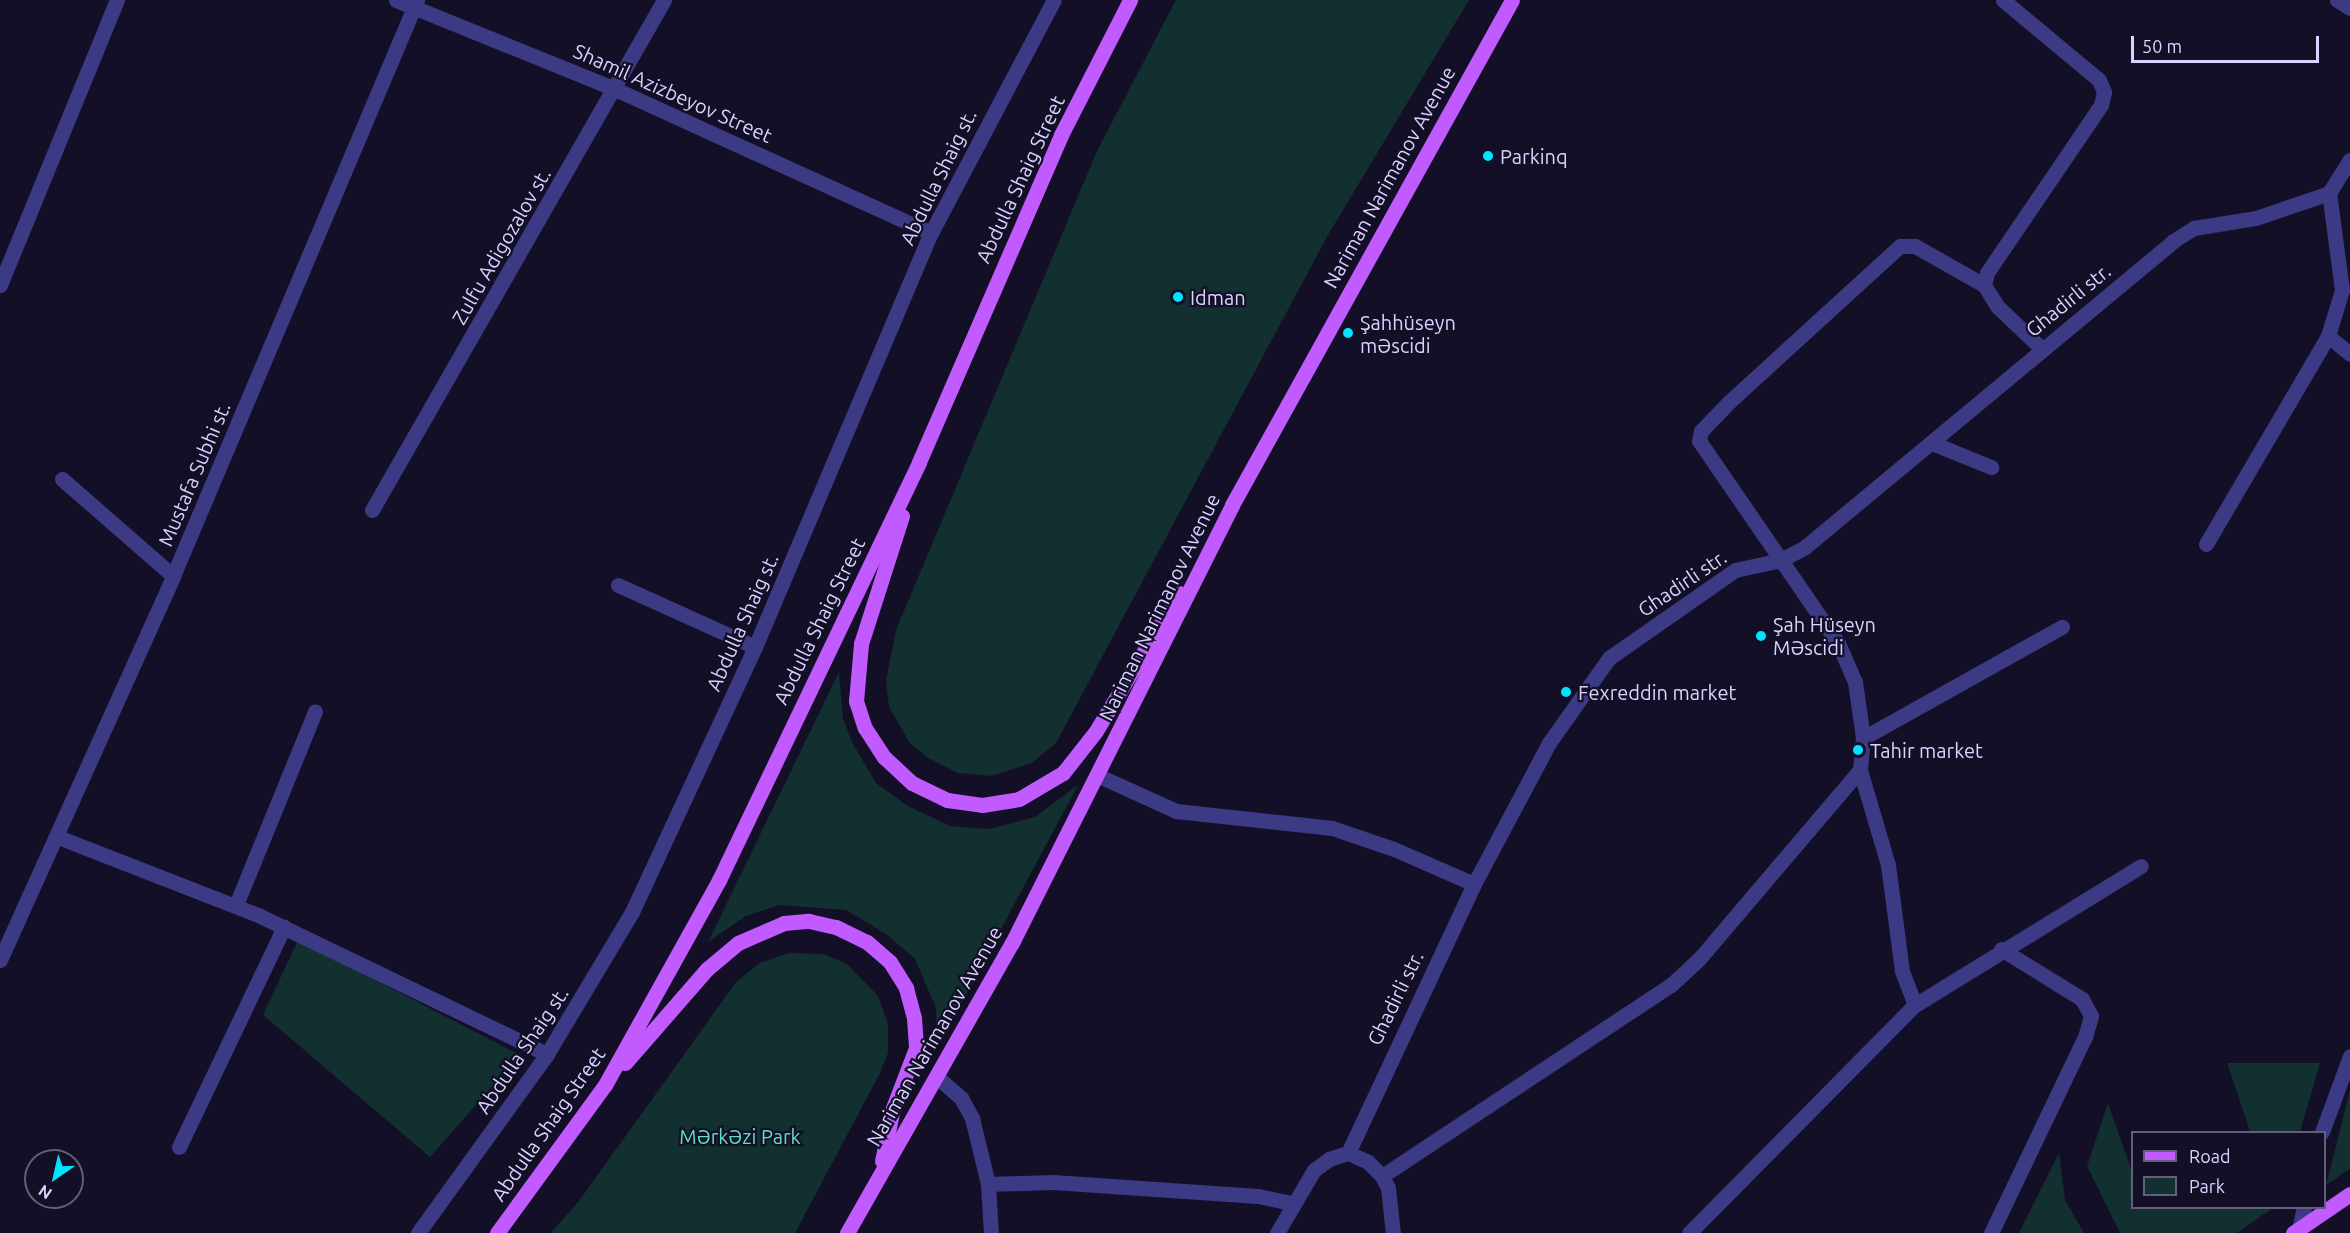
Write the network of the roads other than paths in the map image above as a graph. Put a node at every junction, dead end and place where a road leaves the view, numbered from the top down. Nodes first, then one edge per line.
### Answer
1 (117, 0) edge
2 (396, 0) edge
3 (664, 0) edge
4 (1054, 0) edge
5 (1130, 0) edge
6 (1512, 0) edge
7 (2003, 0) edge
8 (2337, 0) edge
9 (416, 4) edge
10 (2350, 8) edge
11 (615, 89) junction
12 (2350, 160) edge
13 (2329, 193) junction
14 (931, 233) junction
15 (0, 285) edge
16 (1983, 285) junction
17 (2328, 336) junction
18 (2042, 349) junction
19 (2350, 354) edge
20 (1932, 443) junction
21 (919, 462) junction
22 (1990, 467) dead end
23 (62, 479) dead end
24 (1232, 505) junction
25 (372, 510) dead end
26 (2206, 544) dead end
27 (1780, 560) junction
28 (173, 576) junction
29 (618, 585) dead end
30 (2062, 627) dead end
31 (755, 647) junction
32 (315, 711) dead end
33 (1863, 738) junction
34 (1860, 770) junction
35 (1099, 776) junction
36 (58, 837) junction
37 (2141, 866) dead end
38 (1474, 884) junction
39 (236, 905) junction
40 (284, 927) junction
41 (2001, 949) junction
42 (0, 960) edge
43 (1915, 1005) junction
44 (547, 1054) junction
45 (2350, 1056) edge
46 (937, 1077) junction
47 (605, 1085) junction
48 (2322, 1131) edge
49 (180, 1147) dead end
50 (1348, 1153) junction
51 (879, 1174) junction
52 (1382, 1176) junction
53 (988, 1184) junction
54 (2350, 1194) edge
55 (1292, 1203) junction
56 (2304, 1209) edge
57 (2296, 1231) edge
58 (418, 1233) edge
59 (496, 1233) edge
60 (847, 1233) edge
61 (992, 1233) edge
62 (1277, 1233) edge
63 (1393, 1233) edge
64 (1689, 1233) edge
65 (1991, 1233) edge

1 - 15 street
2 - 9 street, Shamil Azizbeyov Street
3 - 11 street, Zulfu Adigozalov st.
4 - 14 street, Abdulla Shaig st.
5 - 21 main road, Abdulla Shaig Street
6 - 24 main road, Nariman Narimanov Avenue
7 - 16 street
8 - 10 street
9 - 11 street, Shamil Azizbeyov Street
9 - 28 street, Mustafa Subhi st.
11 - 14 street, Shamil Azizbeyov Street
11 - 25 street, Zulfu Adigozalov st.
12 - 13 street
13 - 17 street
13 - 18 street, Ghadirli str.
14 - 31 street, Abdulla Shaig st.
16 - 18 street
16 - 27 street
17 - 19 street
17 - 26 street
18 - 20 street, Ghadirli str.
20 - 22 street
20 - 27 street, Ghadirli str.
21 - 24 main road
21 - 47 main road, Abdulla Shaig Street
23 - 28 street
24 - 35 main road, Nariman Narimanov Avenue
27 - 33 street
27 - 38 street, Ghadirli str.
28 - 36 street, Mustafa Subhi st.
29 - 31 street
30 - 33 street
31 - 44 street, Abdulla Shaig st.
32 - 39 street
33 - 34 street
34 - 43 street
34 - 52 street
35 - 38 street
35 - 46 main road, Nariman Narimanov Avenue
36 - 39 street
36 - 42 street, Mustafa Subhi st.
37 - 41 street
38 - 50 street, Ghadirli str.
39 - 40 street
40 - 44 street
40 - 49 street
41 - 43 street
41 - 65 street
43 - 64 street
44 - 58 street, Abdulla Shaig st.
45 - 48 street
46 - 51 main road, Nariman Narimanov Avenue
46 - 53 street
47 - 51 main road
47 - 59 main road, Abdulla Shaig Street
50 - 52 street
50 - 55 street
51 - 60 main road, Nariman Narimanov Avenue
52 - 63 street
53 - 55 street
53 - 61 street
54 - 57 main road
55 - 62 street
56 - 57 street

